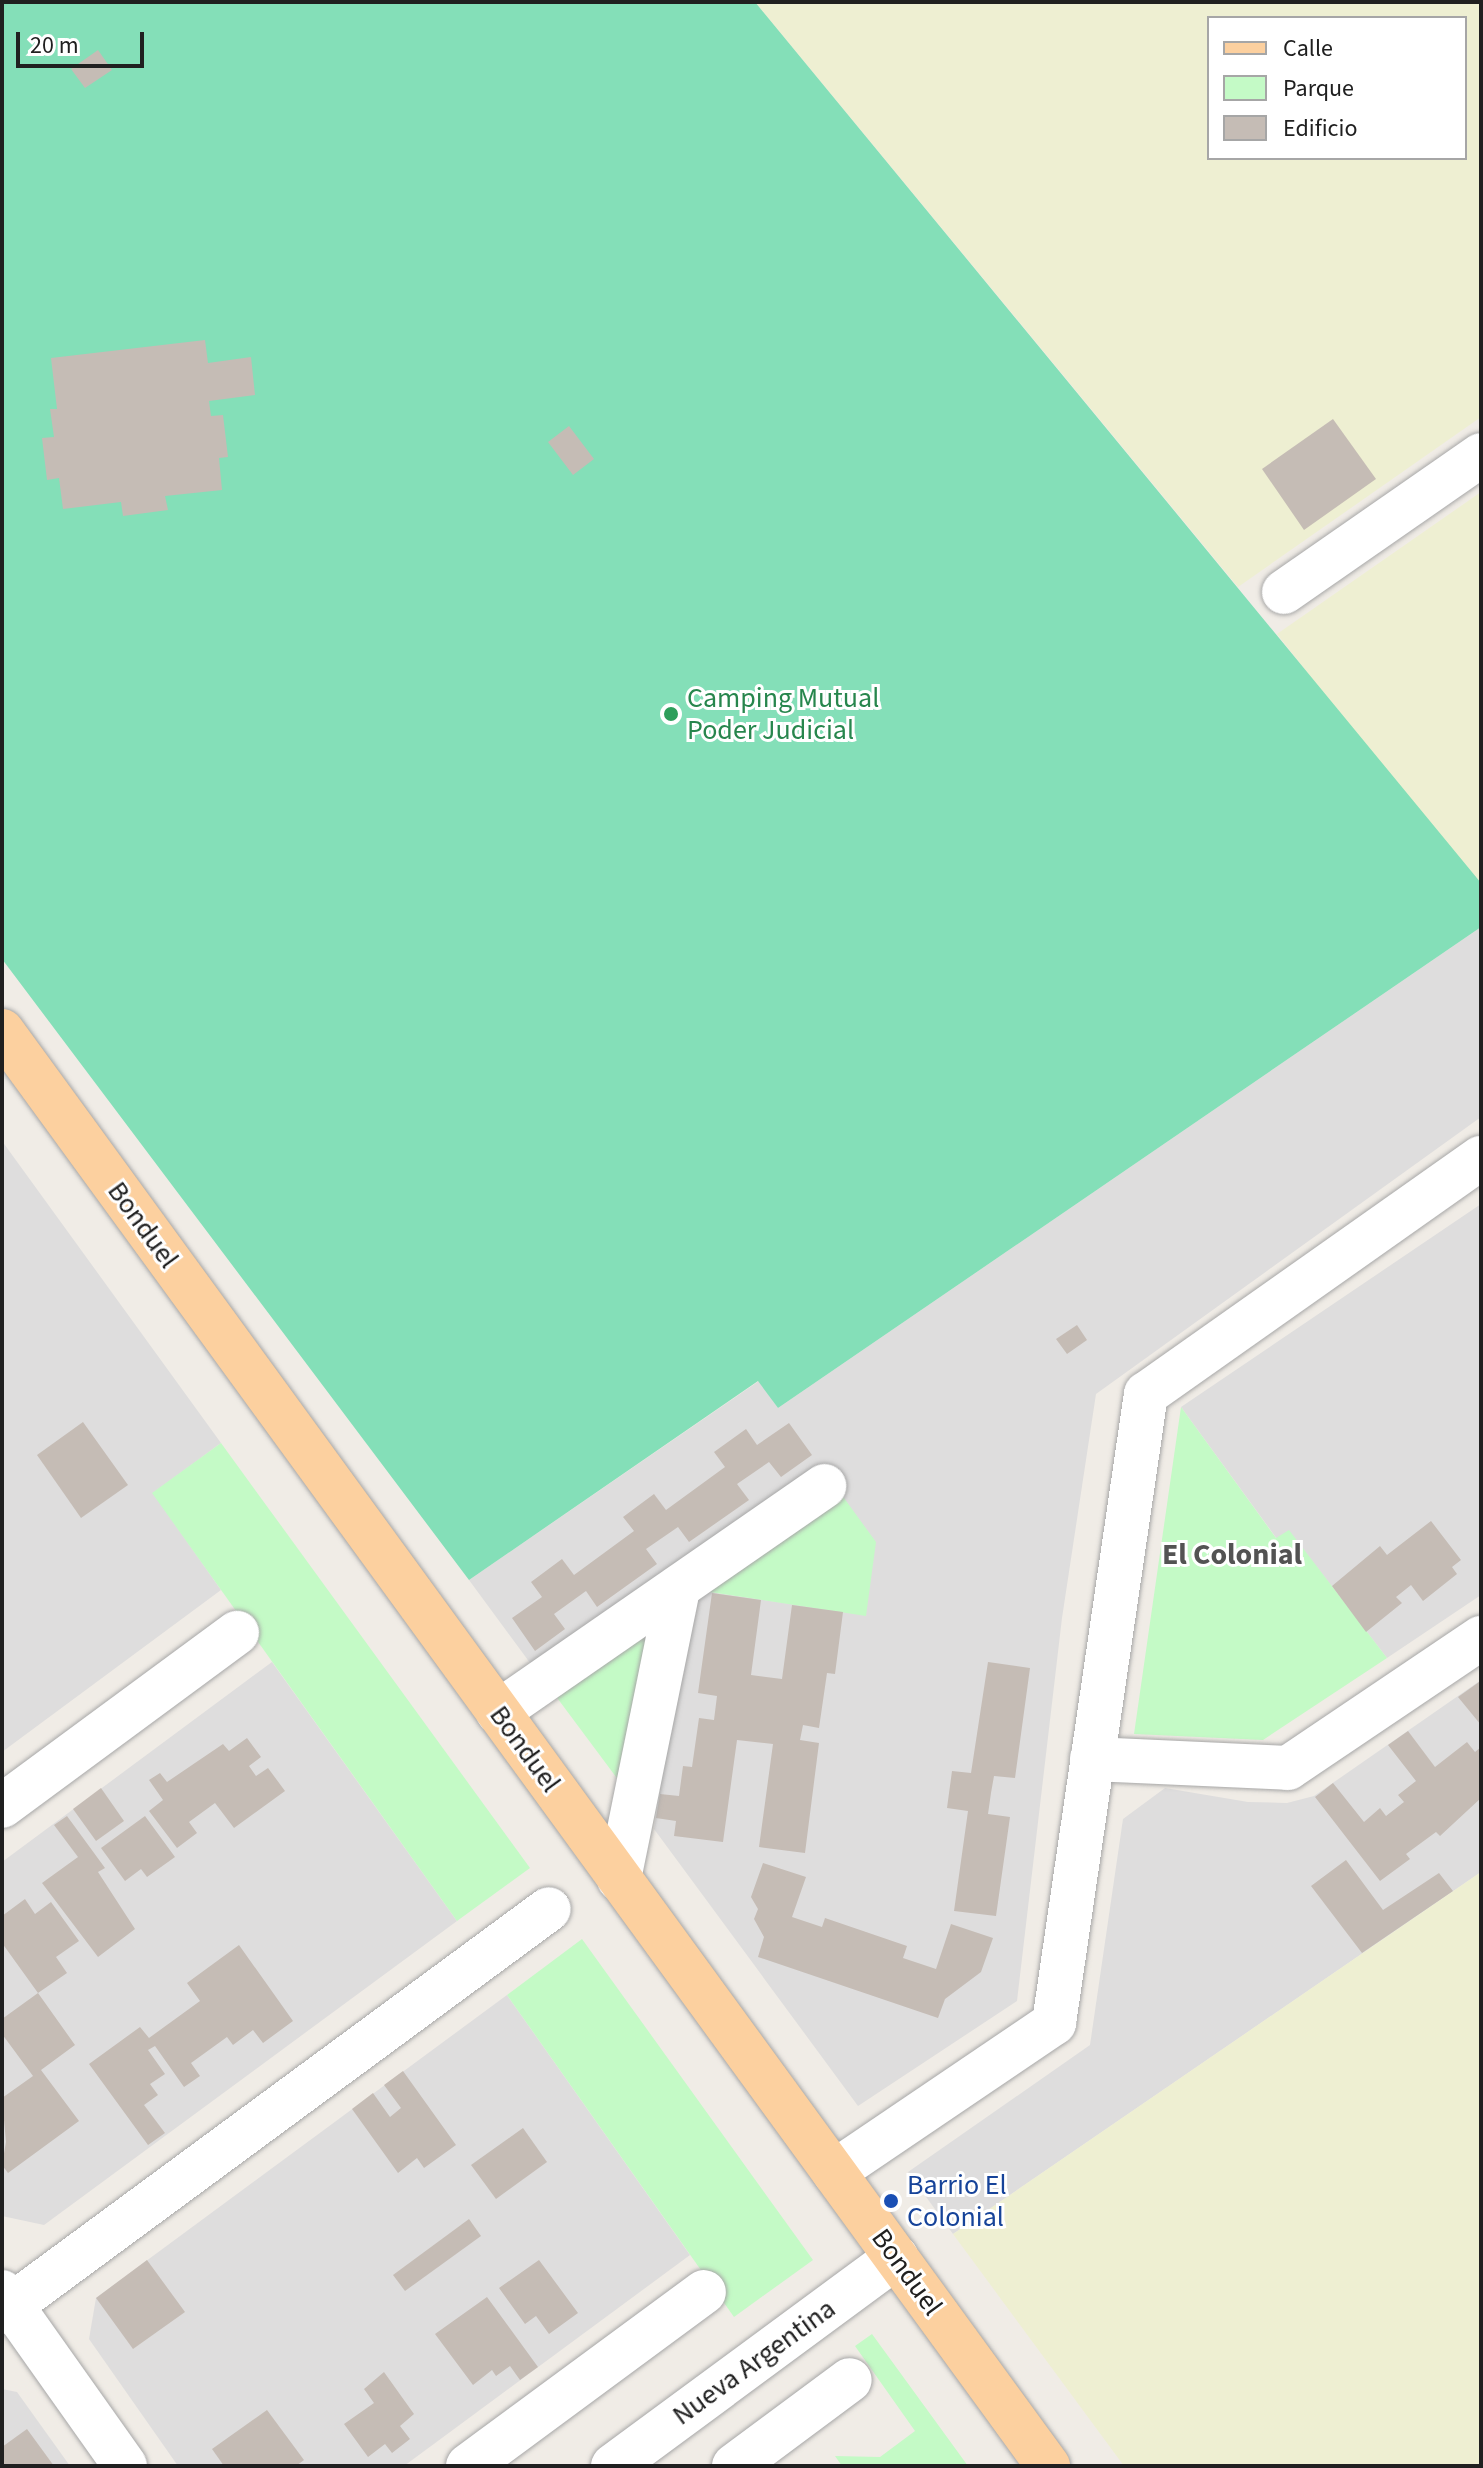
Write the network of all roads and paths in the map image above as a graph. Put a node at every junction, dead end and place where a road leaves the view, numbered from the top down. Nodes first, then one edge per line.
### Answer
1 (1481, 455) edge
2 (1284, 592) dead end
3 (2, 1031) edge
4 (1481, 1158) edge
5 (824, 1486) dead end
6 (678, 1588) junction
7 (237, 1633) dead end
8 (1481, 1638) edge
9 (498, 1712) junction
10 (1092, 1759) junction
11 (2, 1806) edge
12 (619, 1879) junction
13 (549, 1909) dead end
14 (834, 2172) junction
15 (896, 2257) junction
16 (704, 2292) dead end
17 (5, 2303) edge
18 (850, 2380) dead end
19 (125, 2466) edge
20 (468, 2466) edge
21 (613, 2466) edge
22 (734, 2466) edge
23 (1048, 2466) edge

1 - 2 street
3 - 9 main road, Bonduel
4 - 10 street
5 - 6 street
6 - 9 street
6 - 12 street
7 - 11 street
8 - 10 street
9 - 12 main road, Bonduel
10 - 14 street
12 - 14 main road, Bonduel
13 - 17 street
14 - 15 main road, Bonduel
15 - 21 street, Nueva Argentina
15 - 23 main road, Bonduel
16 - 20 street
17 - 19 street
18 - 22 street

